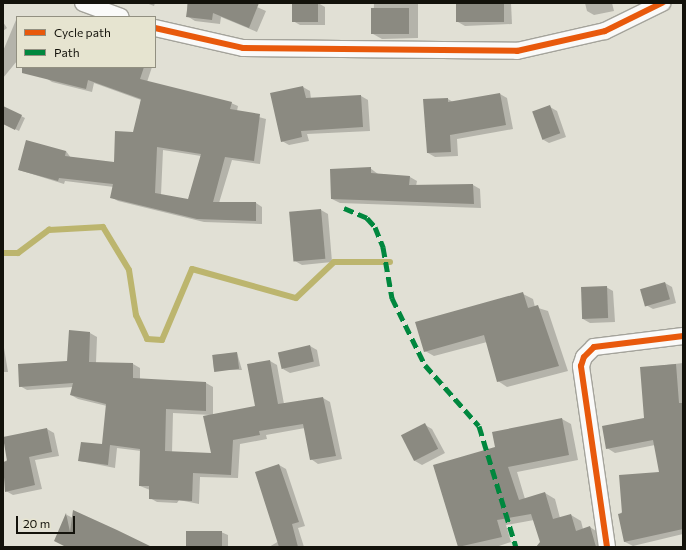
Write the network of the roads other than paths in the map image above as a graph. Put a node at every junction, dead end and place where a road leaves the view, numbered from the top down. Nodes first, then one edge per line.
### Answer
1 (83, 3) edge
2 (662, 3) edge
3 (118, 16) edge
4 (156, 28) edge
5 (683, 336) edge
6 (607, 547) edge

1 - 3 street
2 - 4 street
5 - 6 street

